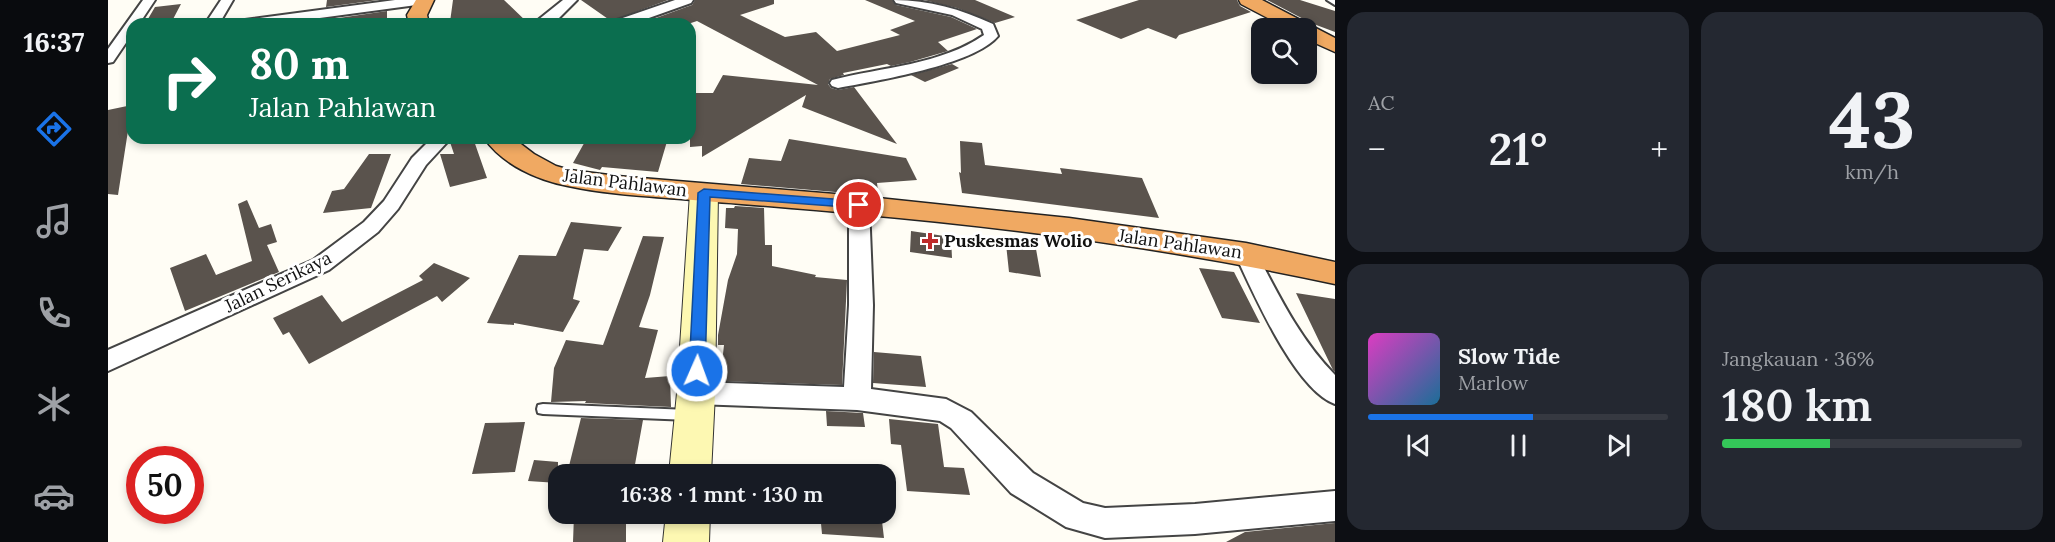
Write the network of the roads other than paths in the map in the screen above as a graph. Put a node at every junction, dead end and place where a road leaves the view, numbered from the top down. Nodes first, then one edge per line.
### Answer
1 (149, 0) edge
2 (227, 0) edge
3 (424, 0) edge
4 (571, 0) edge
5 (900, 0) edge
6 (1248, 0) edge
7 (675, 2) edge
8 (136, 18) edge
9 (216, 18) edge
10 (290, 18) edge
11 (418, 18) edge
12 (551, 18) edge
13 (635, 18) edge
14 (1282, 18) edge
15 (126, 33) edge
16 (1317, 37) edge
17 (1335, 46) edge
18 (108, 59) edge
19 (838, 83) dead end
20 (436, 144) edge
21 (503, 144) edge
22 (704, 193) junction
23 (859, 205) junction
24 (1246, 254) junction
25 (1335, 273) edge
26 (108, 361) edge
27 (1335, 393) edge
28 (857, 399) junction
29 (695, 404) junction
30 (543, 409) dead end
31 (691, 464) edge
32 (1335, 506) edge
33 (687, 524) edge
34 (686, 542) edge

1 - 8 street
2 - 9 street
3 - 10 street
3 - 11 highway
4 - 12 street
5 - 19 street
6 - 14 highway
7 - 13 street
15 - 18 street
16 - 17 highway
20 - 26 street, Jalan Serikaya
21 - 22 highway, Jalan Pahlawan
22 - 23 highway, Jalan Pahlawan
22 - 29 main road
23 - 24 highway, Jalan Pahlawan
23 - 28 street
24 - 25 highway, Jalan Pahlawan
24 - 27 street
28 - 29 street
28 - 32 street
29 - 30 lane
29 - 31 main road
33 - 34 main road

